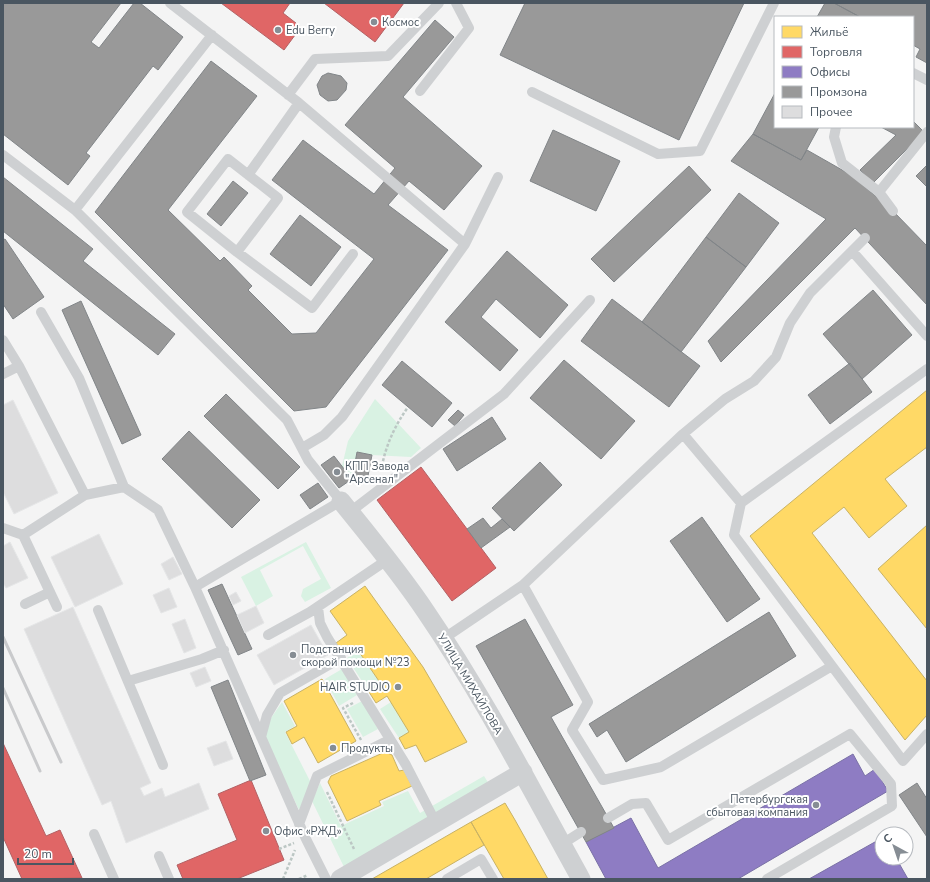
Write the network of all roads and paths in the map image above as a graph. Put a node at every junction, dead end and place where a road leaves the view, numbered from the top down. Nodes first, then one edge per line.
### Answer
1 (170, 3) edge
2 (439, 3) edge
3 (456, 3) edge
4 (774, 3) edge
5 (212, 35) junction
6 (914, 74) edge
7 (927, 80) edge
8 (420, 91) dead end
9 (532, 92) dead end
10 (288, 94) junction
11 (299, 104) junction
12 (836, 128) edge
13 (927, 132) edge
14 (3, 155) edge
15 (248, 175) junction
16 (498, 177) dead end
17 (879, 192) junction
18 (75, 210) junction
19 (893, 211) dead end
20 (865, 238) dead end
21 (465, 244) junction
22 (852, 251) junction
23 (237, 252) junction
24 (353, 254) dead end
25 (590, 300) dead end
26 (41, 312) dead end
27 (927, 336) edge
28 (3, 340) edge
29 (19, 366) junction
30 (927, 369) edge
31 (3, 374) edge
32 (408, 406) dead end
33 (683, 434) junction
34 (302, 448) junction
35 (383, 456) dead end
36 (124, 487) junction
37 (84, 496) junction
38 (741, 503) junction
39 (346, 506) junction
40 (3, 528) edge
41 (23, 535) junction
42 (387, 560) junction
43 (523, 585) junction
44 (195, 587) junction
45 (50, 592) junction
46 (25, 604) dead end
47 (318, 606) junction
48 (57, 607) dead end
49 (98, 610) dead end
50 (268, 635) dead end
51 (443, 639) junction
52 (224, 650) junction
53 (341, 658) junction
54 (832, 666) junction
55 (128, 681) junction
56 (363, 696) junction
57 (927, 734) edge
58 (261, 737) junction
59 (390, 740) junction
60 (367, 751) junction
61 (163, 765) dead end
62 (523, 772) junction
63 (317, 776) junction
64 (608, 818) dead end
65 (436, 823) junction
66 (299, 824) junction
67 (581, 832) dead end
68 (94, 834) dead end
69 (299, 841) dead end
70 (562, 844) junction
71 (354, 849) dead end
72 (159, 856) dead end
73 (114, 879) edge
74 (169, 879) edge
75 (283, 879) edge
76 (326, 879) edge
77 (340, 879) edge
78 (447, 879) edge
79 (493, 879) edge
80 (581, 879) edge
81 (766, 879) edge

1 - 5 lane
2 - 10 lane
3 - 8 lane
4 - 9 lane
5 - 10 lane
5 - 18 lane
6 - 7 lane
10 - 11 lane
11 - 15 lane
11 - 21 lane
12 - 17 lane
13 - 17 lane
14 - 18 lane
15 - 23 lane
15 - 23 lane
16 - 21 lane
17 - 19 lane
18 - 34 lane
20 - 22 lane
21 - 34 lane
22 - 27 lane
22 - 33 lane
23 - 24 lane
25 - 39 lane
26 - 36 lane
28 - 29 lane
29 - 31 lane
29 - 37 lane
30 - 38 lane
32 - 35 path
33 - 38 lane
33 - 43 lane
34 - 39 lane
36 - 37 lane
36 - 44 lane
37 - 41 lane
38 - 54 lane
39 - 42 street, УЛИЦА МИХАЙЛОВА
39 - 44 lane
40 - 41 lane
41 - 45 lane
42 - 47 lane
42 - 51 street, УЛИЦА МИХАЙЛОВА
43 - 51 lane
43 - 54 lane
44 - 52 lane
45 - 46 lane
45 - 48 lane
47 - 50 lane
47 - 53 lane
49 - 55 lane
51 - 62 street, УЛИЦА МИХАЙЛОВА
52 - 55 lane
52 - 58 lane
53 - 56 lane
53 - 58 lane
54 - 57 lane
55 - 61 lane
56 - 59 lane
56 - 60 path
58 - 66 lane
59 - 60 lane
59 - 65 lane
60 - 63 lane
62 - 65 street
62 - 70 street, УЛИЦА МИХАЙЛОВА
63 - 66 lane
63 - 71 path
64 - 81 lane
65 - 77 street
66 - 76 lane
67 - 70 lane
68 - 73 lane
69 - 75 path
70 - 80 street, УЛИЦА МИХАЙЛОВА
72 - 74 lane
78 - 79 lane

